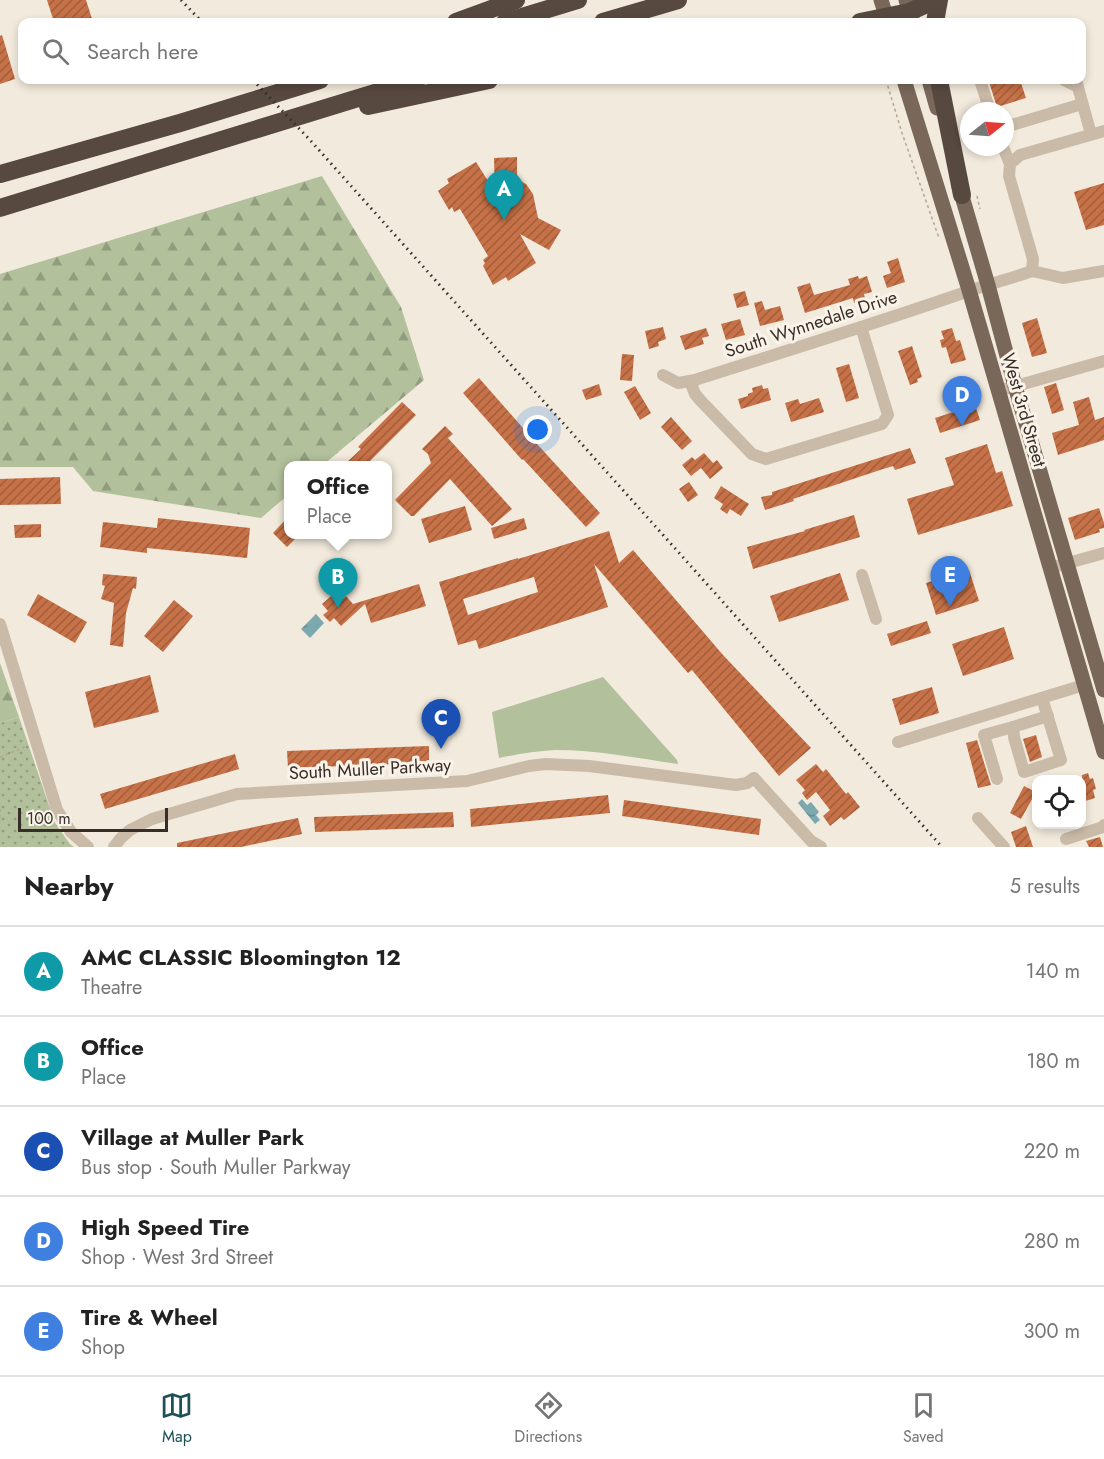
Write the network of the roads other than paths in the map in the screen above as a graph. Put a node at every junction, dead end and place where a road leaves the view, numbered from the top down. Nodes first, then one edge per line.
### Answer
1 (516, 0) edge
2 (578, 0) edge
3 (678, 0) edge
4 (881, 0) edge
5 (938, 0) edge
6 (909, 11) edge
7 (467, 18) edge
8 (518, 18) edge
9 (617, 18) edge
10 (886, 18) edge
11 (892, 18) edge
12 (936, 18) edge
13 (275, 84) edge
14 (307, 84) edge
15 (404, 84) edge
16 (470, 84) edge
17 (905, 84) edge
18 (930, 84) edge
19 (940, 84) edge
20 (983, 84) edge
21 (1077, 84) edge
22 (988, 102) edge
23 (1082, 104) junction
24 (313, 112) junction
25 (180, 123) junction
26 (1014, 124) edge
27 (1104, 130) edge
28 (1091, 135) junction
29 (1007, 156) edge
30 (1010, 164) junction
31 (0, 174) edge
32 (962, 195) junction
33 (0, 208) edge
34 (1032, 271) junction
35 (1104, 272) edge
36 (988, 285) junction
37 (969, 290) junction
38 (861, 327) junction
39 (1104, 361) edge
40 (663, 375) dead end
41 (690, 381) junction
42 (1015, 386) junction
43 (998, 391) junction
44 (1104, 553) edge
45 (1067, 563) junction
46 (1050, 568) junction
47 (862, 575) dead end
48 (876, 620) dead end
49 (0, 624) edge
50 (1103, 681) edge
51 (1084, 685) junction
52 (1042, 698) junction
53 (1048, 716) junction
54 (1013, 727) junction
55 (898, 742) dead end
56 (1104, 752) edge
57 (997, 779) dead end
58 (978, 818) dead end
59 (1104, 825) edge
60 (1066, 839) dead end
61 (88, 847) edge
62 (114, 847) edge
63 (821, 847) edge
64 (1004, 847) edge

1 - 7 highway
2 - 8 highway
3 - 9 highway
4 - 10 main road
5 - 6 highway
5 - 12 highway
6 - 11 highway
13 - 25 highway
14 - 25 highway
15 - 24 highway
16 - 24 highway
17 - 37 main road, West 3rd Street
18 - 32 main road, West 3rd Street
19 - 32 highway
20 - 22 street
21 - 23 street
23 - 26 street
23 - 28 street
24 - 33 highway
25 - 31 highway
27 - 28 street
28 - 30 street
29 - 30 street
30 - 34 street
32 - 36 main road, West 3rd Street
34 - 35 street
34 - 36 street, South Wynnedale Drive
36 - 37 street, South Wynnedale Drive
36 - 42 main road, West 3rd Street
37 - 38 street, South Wynnedale Drive
37 - 43 main road, West 3rd Street
38 - 41 street, South Wynnedale Drive
38 - 41 street
39 - 42 street
40 - 41 street
42 - 43 street
42 - 45 main road, West 3rd Street
43 - 46 main road, West 3rd Street
44 - 45 street
45 - 46 street
45 - 50 main road, West 3rd Street
46 - 51 main road, West 3rd Street
47 - 48 street
49 - 61 street
51 - 52 street
51 - 56 main road, West 3rd Street
52 - 53 street
52 - 55 street
53 - 54 street
53 - 54 street
54 - 57 street
58 - 64 street
59 - 60 street
62 - 63 street, South Muller Parkway

